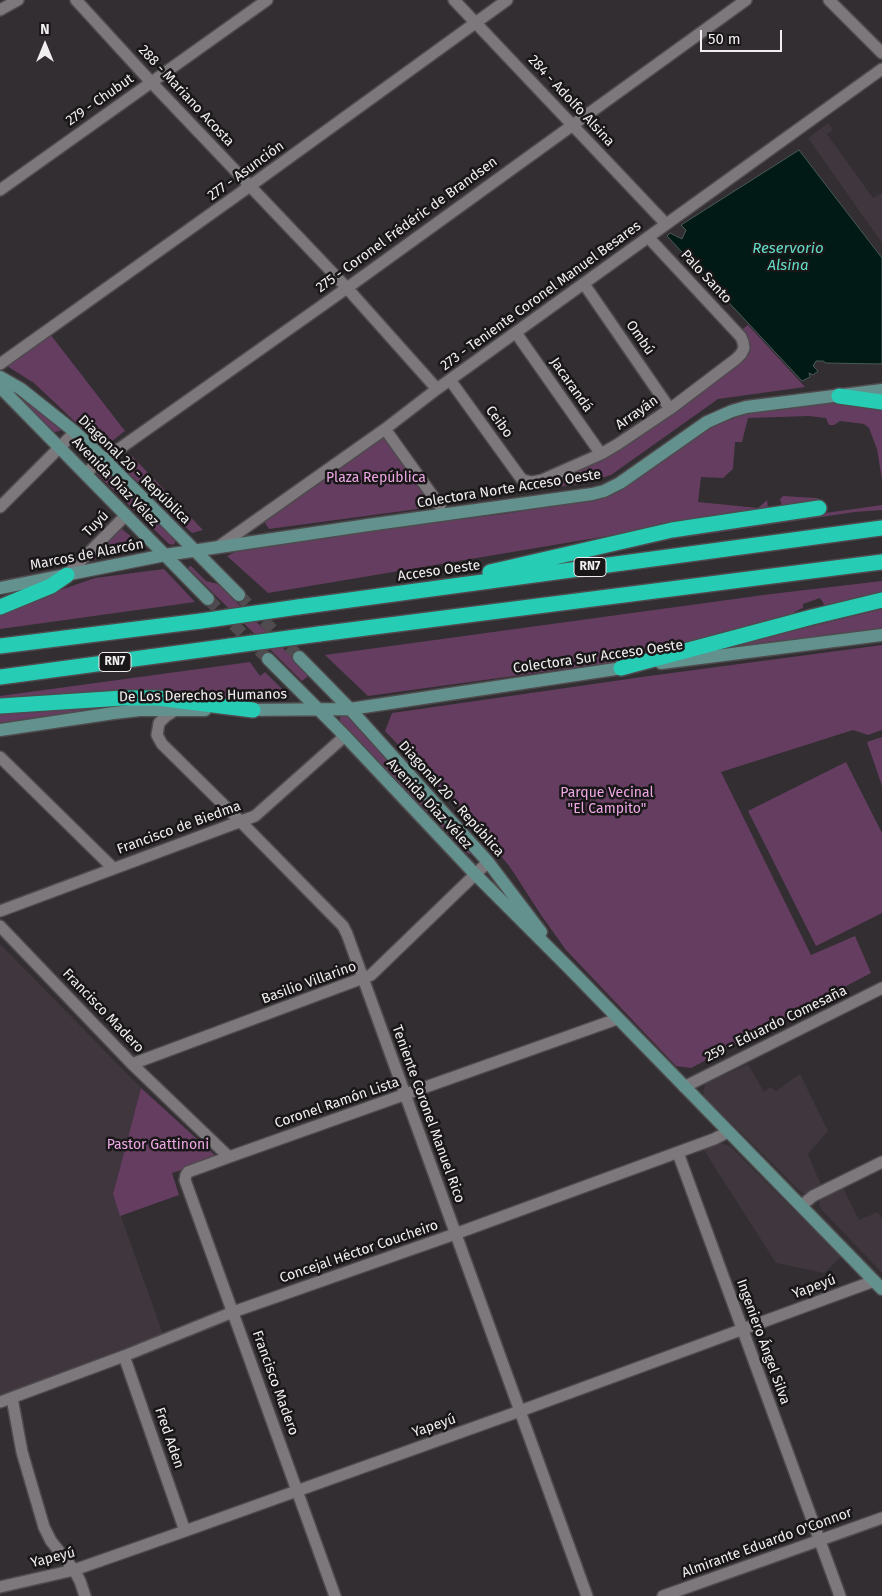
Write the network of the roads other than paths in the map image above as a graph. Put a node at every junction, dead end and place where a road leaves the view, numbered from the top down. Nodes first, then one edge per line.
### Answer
1 (18, 0) edge
2 (76, 0) edge
3 (267, 0) edge
4 (454, 0) edge
5 (507, 0) edge
6 (746, 0) edge
7 (830, 0) edge
8 (0, 10) edge
9 (476, 23) junction
10 (882, 53) edge
11 (882, 69) edge
12 (151, 82) junction
13 (572, 124) junction
14 (250, 186) junction
15 (0, 190) edge
16 (666, 224) junction
17 (648, 237) junction
18 (584, 284) junction
19 (347, 288) junction
20 (516, 333) junction
21 (741, 337) joint
22 (0, 364) edge
23 (0, 377) edge
24 (450, 380) junction
25 (0, 387) edge
26 (438, 389) junction
27 (882, 390) edge
28 (838, 396) junction
29 (882, 402) edge
30 (670, 409) junction
31 (385, 429) junction
32 (75, 432) junction
33 (59, 447) junction
34 (601, 454) junction
35 (105, 460) junction
36 (85, 473) junction
37 (524, 480) joint
38 (440, 506) dead end
39 (0, 507) edge
40 (819, 508) dead end
41 (126, 515) junction
42 (882, 528) edge
43 (218, 547) junction
44 (197, 551) junction
45 (179, 553) joint
46 (164, 555) junction
47 (882, 562) edge
48 (67, 575) junction
49 (2, 585) edge
50 (401, 593) junction
51 (239, 595) tunnel mouth
52 (208, 599) tunnel mouth
53 (882, 600) edge
54 (0, 606) edge
55 (882, 635) edge
56 (0, 646) edge
57 (300, 657) tunnel mouth
58 (268, 659) tunnel mouth
59 (621, 668) junction
60 (0, 677) edge
61 (0, 706) edge
62 (350, 709) junction
63 (177, 710) junction
64 (253, 710) junction
65 (318, 710) junction
66 (0, 730) edge
67 (344, 736) junction
68 (0, 757) edge
69 (241, 822) junction
70 (488, 862) junction
71 (113, 868) junction
72 (475, 874) junction
73 (0, 911) edge
74 (0, 926) edge
75 (570, 969) junction
76 (364, 979) junction
77 (882, 988) edge
78 (617, 1018) junction
79 (132, 1064) junction
80 (684, 1087) junction
81 (405, 1095) junction
82 (728, 1132) junction
83 (678, 1153) junction
84 (228, 1157) junction
85 (882, 1162) edge
86 (185, 1180) joint
87 (802, 1206) junction
88 (455, 1234) junction
89 (878, 1285) edge
90 (233, 1312) junction
91 (742, 1329) junction
92 (124, 1356) junction
93 (12, 1398) junction
94 (0, 1402) edge
95 (520, 1411) junction
96 (297, 1490) junction
97 (882, 1518) edge
98 (186, 1531) junction
99 (821, 1541) junction
100 (74, 1570) junction
101 (0, 1586) edge
102 (85, 1596) edge
103 (335, 1596) edge
104 (587, 1596) edge
105 (663, 1596) edge
106 (840, 1596) edge

1 - 8 street
2 - 12 street, 288 - Mariano Acosta
3 - 12 street, 279 - Chubut
4 - 9 street, 284 - Adolfo Alsina
5 - 9 street, 277 - Asunción
6 - 13 street, 275 - Coronel Frédéric de Brandsen
7 - 10 street
9 - 13 street, 284 - Adolfo Alsina
9 - 14 street, 277 - Asunción
11 - 16 street, 273 - Teniente Coronel Manuel Besares
12 - 14 street, 288 - Mariano Acosta
12 - 15 street, 279 - Chubut
13 - 16 street, 284 - Adolfo Alsina
13 - 19 street, 275 - Coronel Frédéric de Brandsen
14 - 19 street, 288 - Mariano Acosta
14 - 22 street, 277 - Asunción
16 - 17 street, 273 - Teniente Coronel Manuel Besares
17 - 18 street, 273 - Teniente Coronel Manuel Besares
17 - 21 street, Palo Santo
18 - 20 street, 273 - Teniente Coronel Manuel Besares
18 - 30 street, Ombú
19 - 26 street, 288 - Mariano Acosta
19 - 35 street, 275 - Coronel Frédéric de Brandsen
20 - 24 street, 273 - Teniente Coronel Manuel Besares
20 - 34 street, Jacarandá
21 - 30 street, Arrayán
23 - 32 main road, Diagonal 20 - República
24 - 26 street, 273 - Teniente Coronel Manuel Besares
24 - 37 street, Ceibo
25 - 33 main road, Avenida Díaz Vélez
26 - 31 street, 273 - Teniente Coronel Manuel Besares
27 - 28 main road, Colectora Norte Acceso Oeste
28 - 29 highway
28 - 43 main road, Colectora Norte Acceso Oeste
30 - 34 street, Arrayán
31 - 38 street
31 - 43 street, 273 - Teniente Coronel Manuel Besares
32 - 33 street
32 - 35 main road, Diagonal 20 - República
33 - 36 main road, Avenida Díaz Vélez
33 - 39 street
34 - 37 street, Arrayán
35 - 36 street, 275 - Coronel Frédéric de Brandsen
35 - 44 main road, Diagonal 20 - República
36 - 41 main road, Avenida Díaz Vélez
40 - 50 highway
41 - 46 main road, Avenida Díaz Vélez
41 - 48 street, Tuyú
42 - 50 highway, Acceso Oeste / RN7
43 - 44 main road, Colectora Norte Acceso Oeste
44 - 45 main road, Colectora Norte Acceso Oeste
44 - 51 main road, Diagonal 20 - República
45 - 46 main road, Marcos de Alarcón
46 - 48 main road, Marcos de Alarcón
46 - 52 main road, Avenida Díaz Vélez
47 - 60 highway, RN7, bridge
48 - 49 main road, Marcos de Alarcón
48 - 54 highway
50 - 56 highway, Acceso Oeste / RN7, bridge
53 - 59 highway
55 - 59 main road, Colectora Sur Acceso Oeste
57 - 62 main road, Diagonal 20 - República
58 - 65 main road, Avenida Díaz Vélez
59 - 62 main road, Colectora Sur Acceso Oeste
61 - 64 highway
62 - 65 main road, Colectora Sur Acceso Oeste
62 - 70 main road, Diagonal 20 - República
63 - 64 main road, De Los Derechos Humanos
63 - 66 main road, De Los Derechos Humanos
63 - 69 street, Teniente Coronel Manuel Rico
64 - 65 main road, De Los Derechos Humanos
65 - 67 main road, Avenida Díaz Vélez
67 - 69 street, Francisco de Biedma
67 - 72 main road, Avenida Díaz Vélez
68 - 71 street
69 - 71 street, Francisco de Biedma
69 - 76 street, Teniente Coronel Manuel Rico
70 - 72 street, Basilio Villarino
70 - 75 main road, Diagonal 20 - República
71 - 73 street, Francisco de Biedma
72 - 75 main road, Avenida Díaz Vélez
72 - 76 street, Basilio Villarino
74 - 79 street, Francisco Madero
75 - 78 main road
76 - 79 street, Basilio Villarino
76 - 81 street, Teniente Coronel Manuel Rico
77 - 80 street, 259 - Eduardo Comesaña
78 - 80 main road
78 - 81 street, Coronel Ramón Lista
79 - 84 street, Francisco Madero
80 - 82 main road
81 - 84 street, Coronel Ramón Lista
81 - 88 street, Teniente Coronel Manuel Rico
82 - 83 street, Concejal Héctor Coucheiro
82 - 87 main road
83 - 88 street, Concejal Héctor Coucheiro
83 - 91 street, Ingeniero Ángel Silva
84 - 86 street, Coronel Ramón Lista
85 - 87 street
86 - 90 street, Francisco Madero
87 - 89 main road
88 - 90 street, Concejal Héctor Coucheiro
88 - 95 street, Teniente Coronel Manuel Rico
89 - 91 street, Yapeyú
90 - 92 street, Concejal Héctor Coucheiro
90 - 96 street, Francisco Madero
91 - 95 street, Yapeyú
91 - 99 street, Ingeniero Ángel Silva
92 - 93 street, Concejal Héctor Coucheiro
92 - 98 street, Fred Aden
93 - 94 street, Concejal Héctor Coucheiro
93 - 100 street
95 - 96 street, Yapeyú
95 - 104 street, Teniente Coronel Manuel Rico
96 - 98 street, Yapeyú
96 - 103 street, Francisco Madero
97 - 99 street, Almirante Eduardo O'Connor
98 - 100 street, Yapeyú
99 - 105 street, Almirante Eduardo O'Connor
99 - 106 street, Ingeniero Ángel Silva
100 - 101 street, Yapeyú
100 - 102 street

